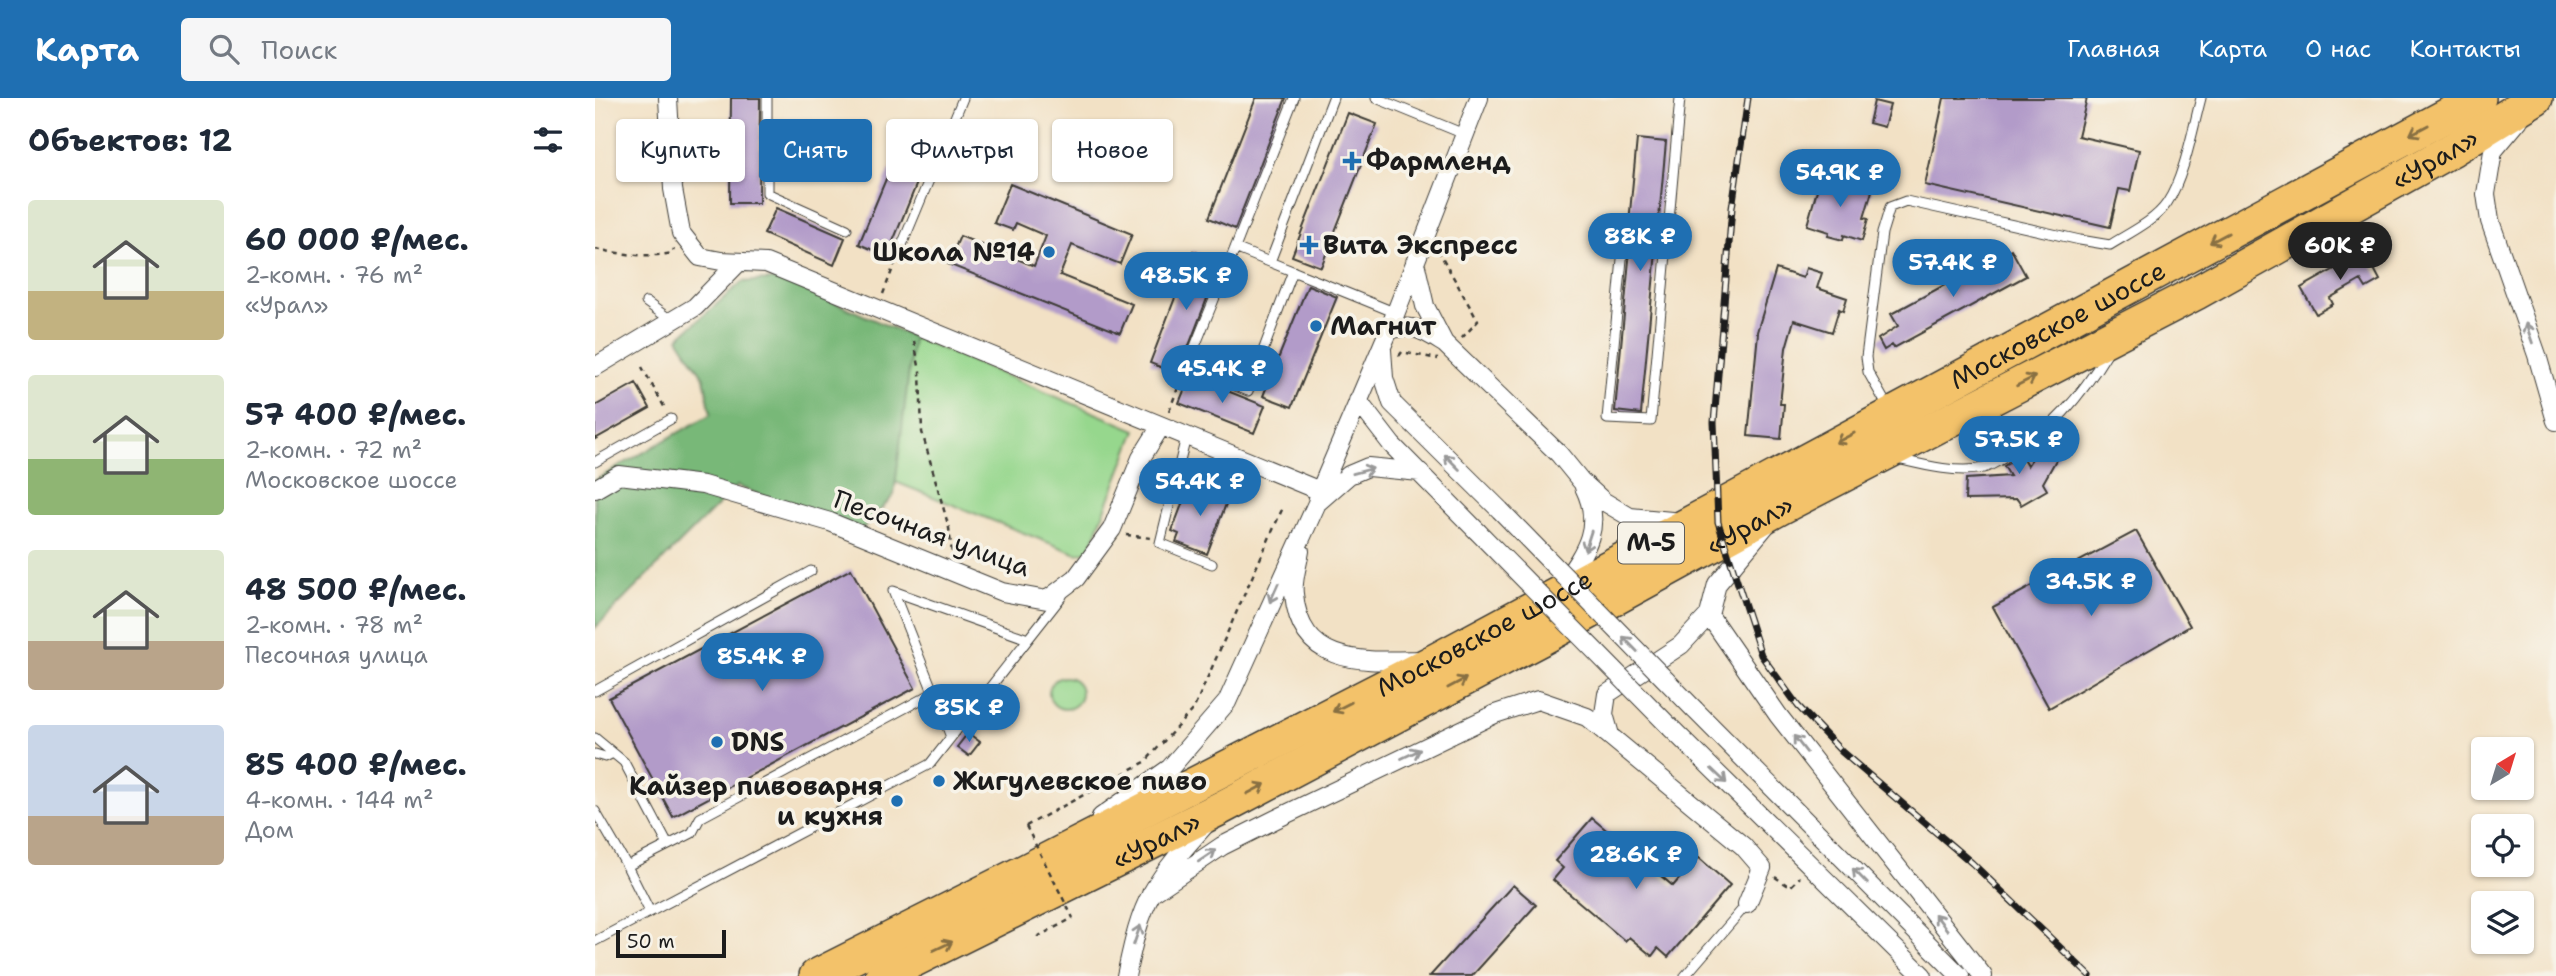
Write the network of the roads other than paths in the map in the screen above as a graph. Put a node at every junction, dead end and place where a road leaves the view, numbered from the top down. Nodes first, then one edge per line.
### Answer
1 (668, 98) edge
2 (767, 98) edge
3 (963, 98) edge
4 (1294, 98) edge
5 (1333, 98) edge
6 (1376, 98) edge
7 (1479, 98) edge
8 (1680, 98) edge
9 (2201, 98) edge
10 (2479, 98) edge
11 (2536, 98) edge
12 (2542, 98) edge
13 (1464, 134) junction
14 (847, 229) dead end
15 (902, 245) road end
16 (1235, 248) junction
17 (1622, 259) dead end
18 (1415, 261) junction
19 (739, 262) junction
20 (1270, 262) junction
21 (1293, 271) junction
22 (646, 302) dead end
23 (1396, 313) junction
24 (672, 321) junction
25 (2120, 332) junction
26 (1386, 337) junction
27 (1449, 348) junction
28 (595, 367) edge
29 (1358, 401) junction
30 (1891, 413) junction
31 (671, 419) road end
32 (2556, 421) edge
33 (1162, 427) junction
34 (1187, 437) junction
35 (1883, 455) junction
36 (595, 462) edge
37 (1420, 472) junction
38 (595, 475) edge
39 (619, 475) junction
40 (1581, 481) junction
41 (595, 489) edge
42 (1318, 497) junction
43 (1782, 507) junction
44 (1688, 523) junction
45 (1303, 531) junction
46 (1212, 564) dead end
47 (811, 571) dead end
48 (1076, 578) junction
49 (1556, 595) junction
50 (1709, 615) junction
51 (1028, 639) junction
52 (1436, 660) junction
53 (595, 691) edge
54 (933, 693) junction
55 (1610, 735) junction
56 (595, 737) edge
57 (951, 737) junction
58 (613, 753) junction
59 (595, 754) edge
60 (1221, 808) junction
61 (595, 811) edge
62 (669, 845) junction
63 (627, 866) junction
64 (1025, 872) junction
65 (1151, 894) junction
66 (1747, 904) joint
67 (650, 912) junction
68 (595, 941) edge
69 (816, 976) edge
70 (882, 976) edge
71 (1126, 976) edge
72 (1685, 976) edge
73 (1923, 976) edge
74 (1960, 976) edge
75 (1983, 976) edge

1 - 19 street
2 - 14 lane
3 - 15 lane
4 - 16 lane
5 - 20 lane
6 - 13 lane
7 - 13 street
8 - 17 lane
9 - 30 lane
10 -> 30 highway, Московское шоссе / М-5
11 - 25 highway, «Урал» / М-5
32 -> 12 street
13 - 18 street
16 - 20 lane
16 - 21 lane
18 - 23 street
18 - 27 street
19 - 24 street
19 - 33 street
20 - 21 lane
21 - 23 lane
22 - 24 lane
23 - 26 street
24 - 28 street
35 -> 25 highway, «Урал» / М-5
25 - 35 lane
26 - 27 street
26 - 29 street
74 -> 26 street, bridge
27 - 40 street
29 - 37 street
29 - 42 street
30 -> 44 highway, Московское шоссе / М-5
31 - 36 lane
33 - 34 street
33 - 48 street, Песочная улица
34 - 42 street
34 - 46 lane
35 - 43 highway, «Урал» / М-5
42 -> 37 street
37 -> 73 street, bridge
38 - 39 lane
39 - 41 street
39 - 48 street, Песочная улица
40 - 44 street
40 -> 49 street
42 - 45 street
43 - 50 street
60 -> 43 highway, «Урал» / М-5
44 - 49 highway, Московское шоссе / М-5
45 - 52 street
45 -> 64 street
47 - 53 lane
48 - 51 lane
49 - 52 highway, Московское шоссе / М-5
50 - 55 street
75 -> 50 street
51 - 54 lane
51 - 57 lane
52 -> 64 highway, Московское шоссе / М-5
54 - 57 lane
54 - 62 lane
65 -> 55 street
55 - 66 street
56 - 58 lane
57 - 67 lane
58 - 59 lane
58 - 62 lane
60 - 65 street
70 -> 60 highway, «Урал» / М-5
61 - 63 lane
62 - 63 lane
63 - 67 lane
64 - 69 highway, Московское шоссе / М-5
71 -> 65 street
66 - 72 lane
67 - 68 lane

